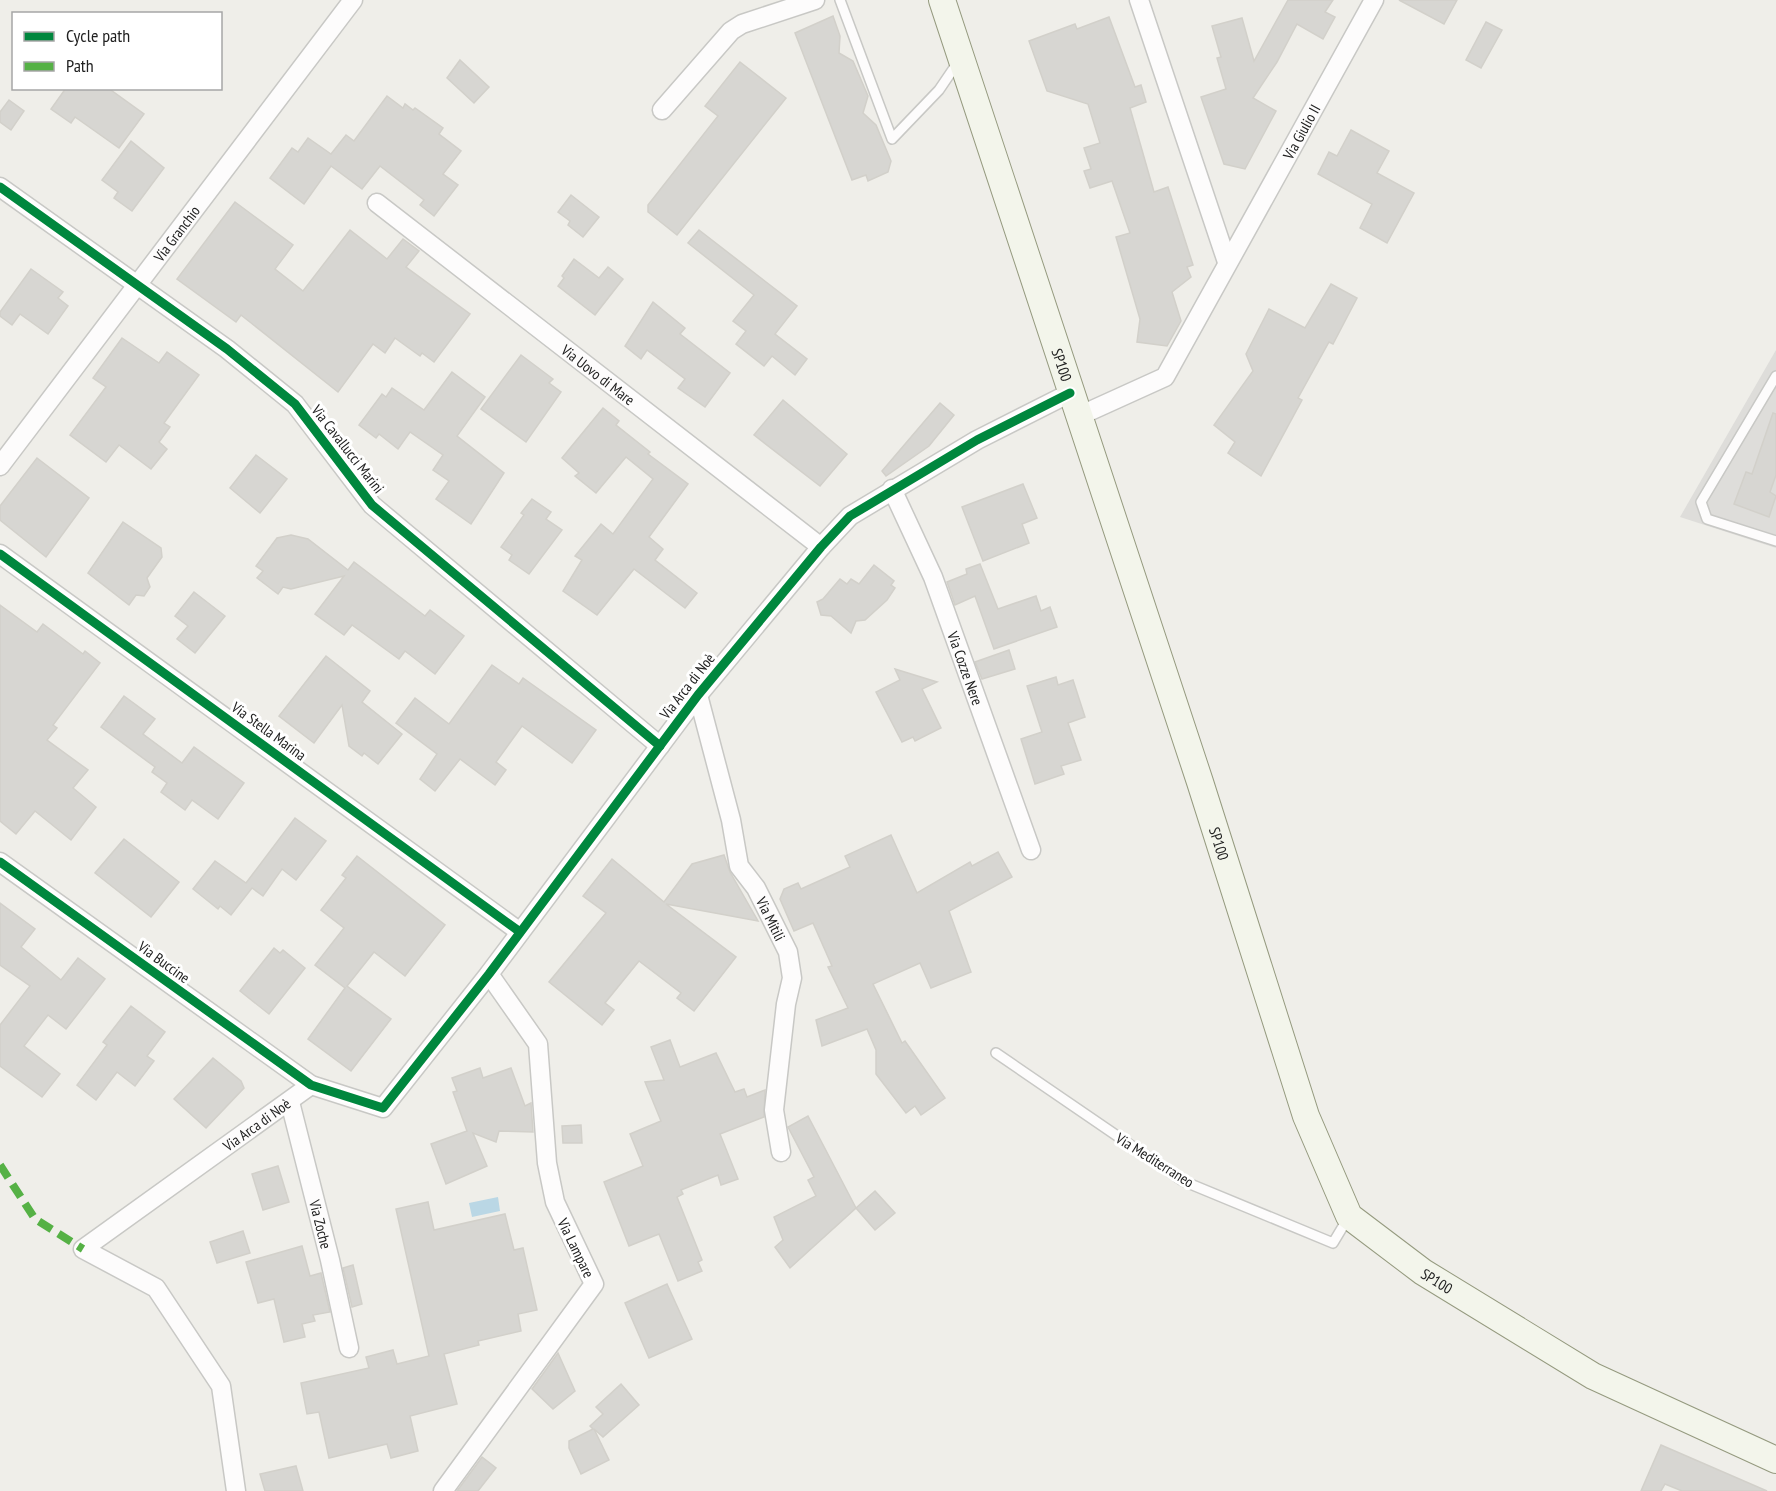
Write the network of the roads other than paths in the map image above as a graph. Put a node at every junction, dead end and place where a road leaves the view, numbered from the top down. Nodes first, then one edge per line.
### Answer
1 (353, 0) edge
2 (814, 0) edge
3 (840, 0) edge
4 (942, 0) edge
5 (1139, 0) edge
6 (1374, 0) edge
7 (961, 57) junction
8 (662, 110) dead end
9 (0, 187) edge
10 (377, 203) dead end
11 (1227, 262) junction
12 (136, 286) junction
13 (1776, 376) edge
14 (1075, 405) junction
15 (0, 466) edge
16 (892, 489) junction
17 (1776, 541) edge
18 (820, 547) junction
19 (0, 554) edge
20 (698, 695) junction
21 (660, 746) junction
22 (1031, 850) dead end
23 (0, 862) edge
24 (520, 932) junction
25 (489, 974) junction
26 (996, 1053) dead end
27 (311, 1085) junction
28 (290, 1102) junction
29 (781, 1152) dead end
30 (1349, 1216) junction
31 (349, 1348) dead end
32 (1776, 1460) edge
33 (236, 1491) edge
34 (443, 1491) edge

1 - 12 street, Via Granchio
2 - 8 street
3 - 7 lane
4 - 7 main road, SP100 / SP100
5 - 11 street
6 - 11 street, Via Giulio II
7 - 14 main road, SP100 / SP100
9 - 12 street, Via Cavallucci Marini
10 - 18 street, Via Uovo di Mare
11 - 14 street, Via Giulio II
12 - 15 street, Via Granchio
12 - 21 street, Via Cavallucci Marini
13 - 17 lane
14 - 16 street, Via Arca di Noè
14 - 30 main road, SP100 / SP100
16 - 18 street, Via Arca di Noè
16 - 22 street, Via Cozze Nere
18 - 20 street, Via Arca di Noè
19 - 24 street, Via Stella Marina
20 - 21 street, Via Arca di Noè
20 - 29 street, Via Mitili
21 - 24 street, Via Arca di Noè
23 - 27 street, Via Buccine
24 - 25 street, Via Arca di Noè
25 - 27 street, Via Arca di Noè
25 - 34 street, Via Lampare
26 - 30 lane, Via Mediterraneo
27 - 28 street, Via Arca di Noè
28 - 31 street, Via Zoche
28 - 33 street, Via Arca di Noè
30 - 32 main road, SP100 / SP100

